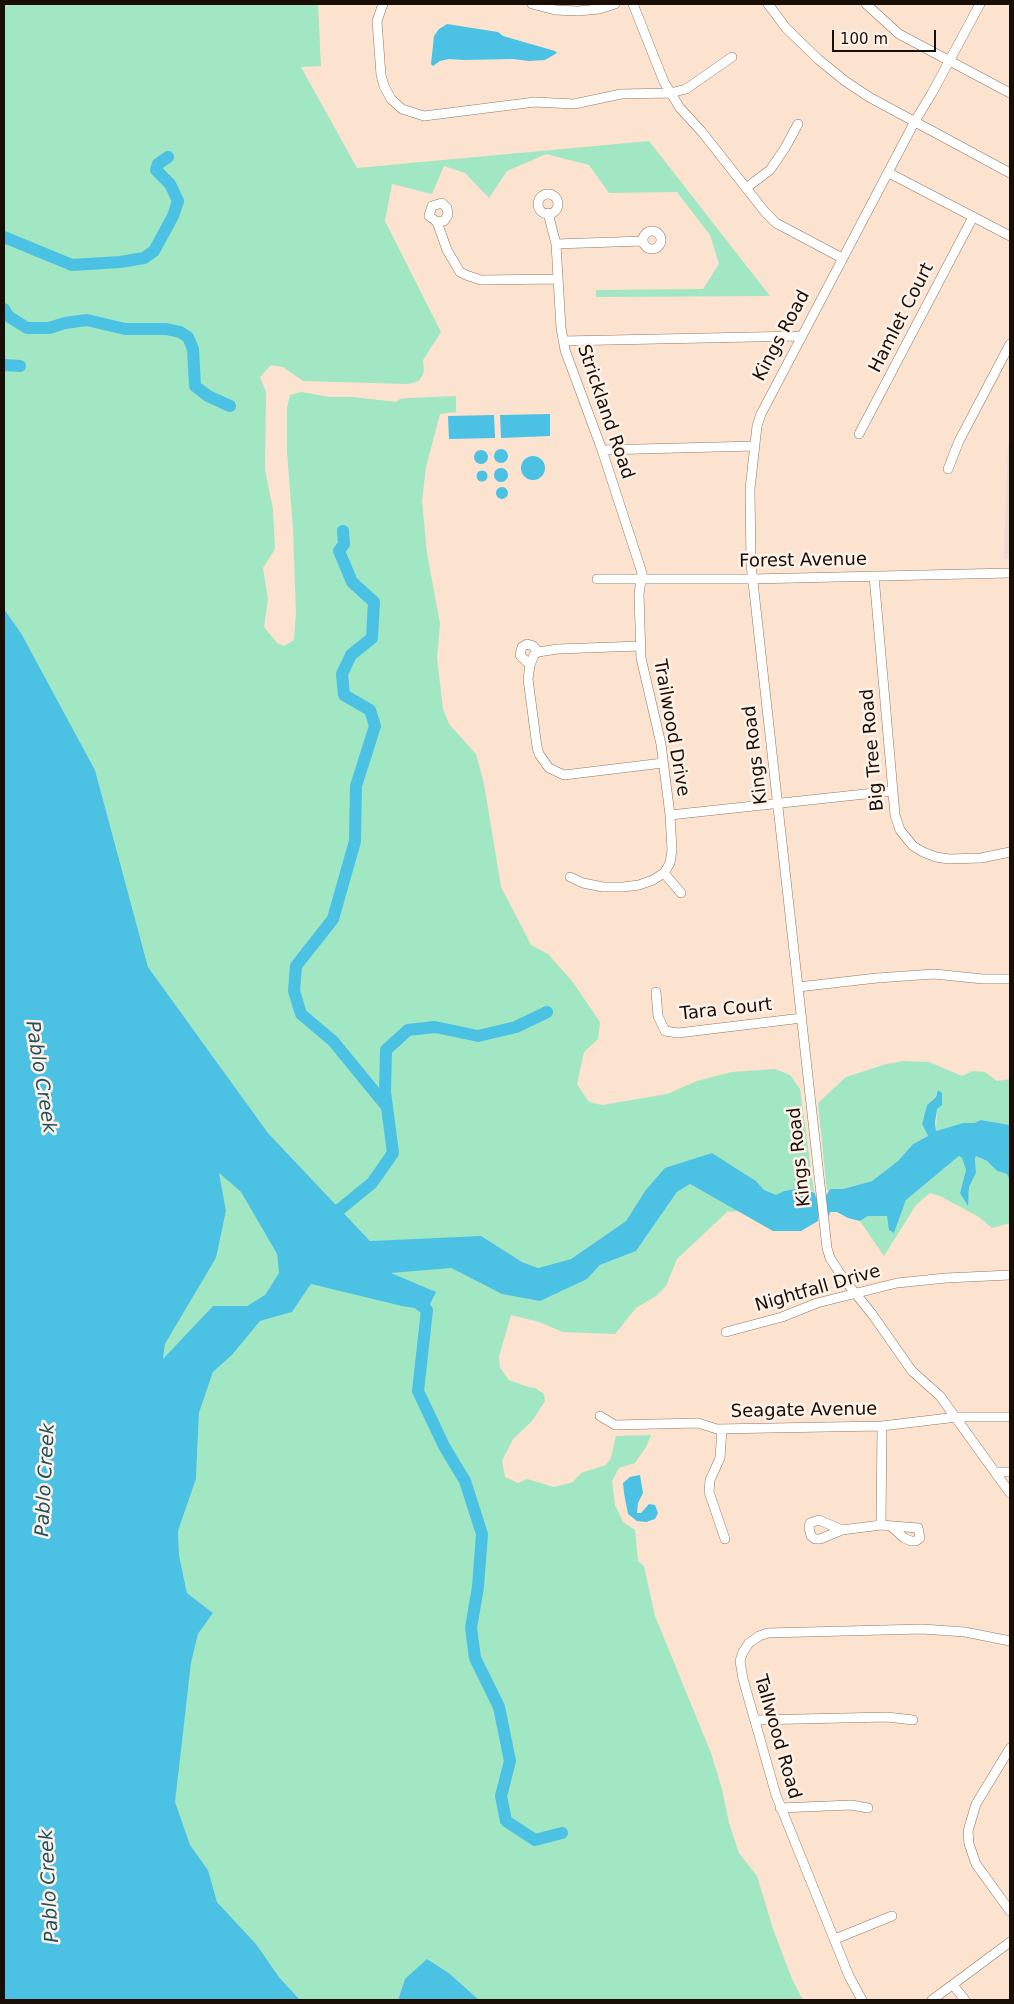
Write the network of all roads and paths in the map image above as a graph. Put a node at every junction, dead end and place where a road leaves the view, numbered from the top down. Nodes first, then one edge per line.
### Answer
1 (383, 4) edge
2 (532, 4) edge
3 (614, 4) edge
4 (633, 4) edge
5 (768, 4) edge
6 (866, 4) edge
7 (980, 4) edge
8 (732, 57) dead end
9 (949, 61) junction
10 (670, 93) junction
11 (1010, 93) edge
12 (915, 121) junction
13 (798, 124) dead end
14 (1010, 172) edge
15 (888, 173) junction
16 (746, 188) junction
17 (548, 214) dead end
18 (974, 217) junction
19 (437, 222) dead end
20 (1010, 236) edge
21 (643, 241) dead end
22 (556, 244) junction
23 (842, 258) junction
24 (558, 279) junction
25 (800, 336) junction
26 (563, 341) junction
27 (1010, 344) edge
28 (859, 434) dead end
29 (755, 446) junction
30 (602, 450) junction
31 (948, 469) dead end
32 (1010, 573) edge
33 (874, 576) junction
34 (643, 578) junction
35 (597, 579) dead end
36 (752, 579) junction
37 (640, 646) junction
38 (538, 652) junction
39 (530, 665) junction
40 (663, 763) junction
41 (893, 791) junction
42 (778, 804) junction
43 (670, 815) junction
44 (1010, 852) edge
45 (664, 873) junction
46 (570, 877) dead end
47 (681, 893) dead end
48 (1010, 979) edge
49 (798, 987) junction
50 (656, 992) dead end
51 (802, 1018) junction
52 (1010, 1275) edge
53 (855, 1294) junction
54 (726, 1332) dead end
55 (600, 1416) dead end
56 (1010, 1416) edge
57 (957, 1417) junction
58 (882, 1426) junction
59 (722, 1429) junction
60 (996, 1472) junction
61 (1010, 1472) edge
62 (1010, 1493) edge
63 (881, 1526) junction
64 (892, 1527) dead end
65 (842, 1530) dead end
66 (724, 1539) dead end
67 (1010, 1641) edge
68 (755, 1720) junction
69 (913, 1720) dead end
70 (1009, 1753) edge
71 (780, 1808) junction
72 (868, 1808) dead end
73 (1010, 1911) edge
74 (892, 1916) dead end
75 (835, 1938) junction
76 (1010, 1942) edge
77 (953, 1985) junction
78 (862, 2000) edge
79 (932, 2000) edge
80 (965, 2000) edge

1 - 10 street
2 - 3 street
4 - 10 street
5 - 12 street
6 - 9 street
7 - 9 street, Kings Road
8 - 10 street
9 - 11 street
9 - 12 street, Kings Road
10 - 16 street
12 - 14 street
12 - 15 street, Kings Road
13 - 16 street
15 - 18 street
15 - 23 street, Kings Road
16 - 23 street
17 - 22 street
18 - 20 street
18 - 28 street, Hamlet Court
19 - 24 street
21 - 22 street
22 - 24 street
23 - 25 street, Kings Road
24 - 26 street
25 - 26 street, Strickland Road
25 - 29 street, Kings Road
26 - 30 street, Strickland Road
27 - 31 street
29 - 30 street
29 - 36 street, Kings Road
30 - 34 street, Strickland Road
32 - 33 street, Forest Avenue
33 - 36 street, Forest Avenue
33 - 41 street, Big Tree Road
34 - 35 street, Forest Avenue
34 - 36 street, Forest Avenue
34 - 37 street, Trailwood Drive
36 - 42 street, Kings Road
37 - 38 street
37 - 40 street, Trailwood Drive
38 - 39 street
38 - 39 street
39 - 40 street
40 - 43 street, Trailwood Drive
41 - 42 street
41 - 44 street, Big Tree Road
42 - 43 street
42 - 49 street, Kings Road
43 - 45 street, Trailwood Drive
45 - 46 street
45 - 47 street
48 - 49 street
49 - 51 street, Kings Road
50 - 51 street, Tara Court
51 - 53 street, Kings Road
52 - 53 street, Nightfall Drive
53 - 54 street, Nightfall Drive
53 - 57 street, Kings Road
55 - 59 street, Seagate Avenue
56 - 57 street, Seagate Avenue
57 - 58 street, Seagate Avenue
57 - 60 street, Kings Road
58 - 59 street, Seagate Avenue
58 - 63 street
59 - 66 street
60 - 61 street
60 - 62 street, Kings Road
63 - 64 street
63 - 65 street
67 - 68 street, Tallwood Road
68 - 69 street
68 - 71 street, Tallwood Road
70 - 73 street
71 - 72 street
71 - 75 street, Tallwood Road
74 - 75 street
75 - 78 street, Tallwood Road
76 - 77 street
77 - 79 street
77 - 80 street

